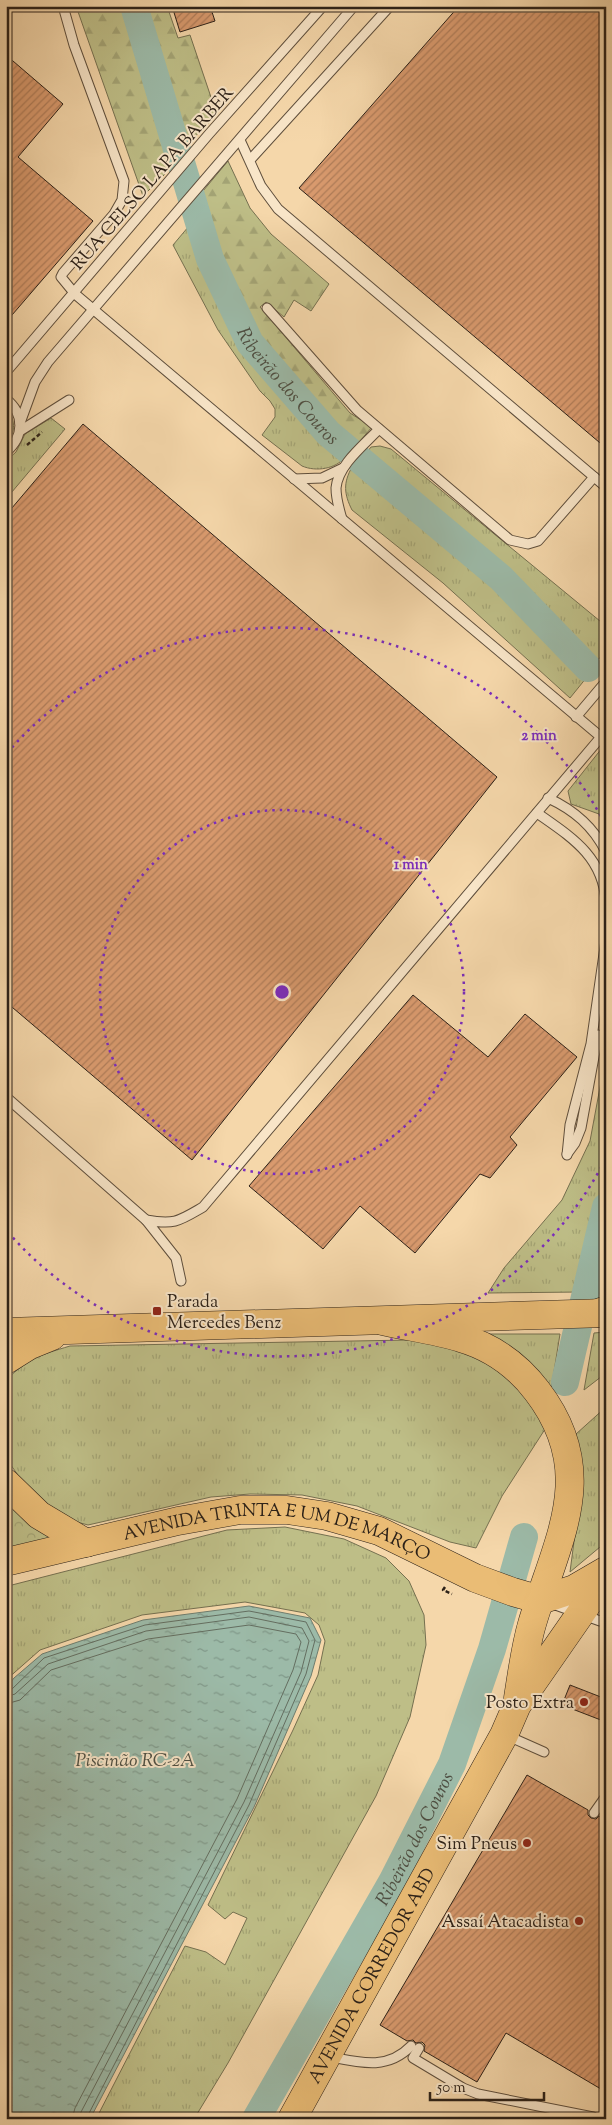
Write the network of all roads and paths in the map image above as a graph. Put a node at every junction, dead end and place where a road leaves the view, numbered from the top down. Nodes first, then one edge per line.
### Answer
1 (63, 6) edge
2 (323, 6) edge
3 (354, 6) edge
4 (390, 6) edge
5 (240, 140) junction
6 (250, 160) junction
7 (75, 294) junction
8 (266, 308) dead end
9 (94, 309) junction
10 (6, 372) edge
11 (6, 399) edge
12 (69, 400) dead end
13 (20, 427) junction
14 (380, 429) junction
15 (6, 452) edge
16 (343, 468) junction
17 (594, 477) junction
18 (294, 479) junction
19 (606, 487) edge
20 (342, 519) junction
21 (605, 685) edge
22 (576, 717) junction
23 (603, 734) edge
24 (548, 798) junction
25 (537, 813) junction
26 (606, 852) edge
27 (606, 902) edge
28 (606, 940) edge
29 (606, 977) edge
30 (6, 1097) edge
31 (146, 1220) junction
32 (181, 1281) dead end
33 (600, 1312) edge
34 (383, 1320) junction
35 (65, 1331) junction
36 (6, 1332) edge
37 (6, 1360) edge
38 (6, 1483) edge
39 (86, 1543) junction
40 (6, 1562) edge
41 (606, 1571) edge
42 (606, 1577) edge
43 (534, 1599) junction
44 (589, 1617) junction
45 (517, 1705) junction
46 (504, 1735) junction
47 (544, 1752) dead end
48 (606, 1796) edge
49 (594, 1813) dead end
50 (326, 2056) junction
51 (593, 2118) dead end
52 (292, 2119) edge

1 - 7 lane
2 - 7 lane, RUA CELSO LAPA BARBER
3 - 5 lane
4 - 6 lane
5 - 6 lane
5 - 9 lane
6 - 17 lane
7 - 9 lane
7 - 10 lane, RUA CELSO LAPA BARBER
8 - 14 lane
9 - 13 lane
9 - 18 lane
11 - 13 lane
12 - 13 lane
13 - 15 lane
14 - 16 lane
14 - 17 lane
16 - 18 lane
16 - 20 lane
17 - 19 lane
18 - 20 lane
20 - 22 lane
21 - 22 lane
22 - 23 lane
23 - 24 lane
24 - 25 lane
24 - 26 lane
25 - 27 lane
25 - 31 lane
28 - 29 lane
30 - 31 lane
31 - 32 lane
33 - 34 main road
34 - 35 main road
34 - 43 main road
35 - 36 main road
35 - 37 main road
38 - 39 main road
39 - 40 main road, AVENIDA TRINTA E UM DE MARÇO
39 - 43 main road, AVENIDA TRINTA E UM DE MARÇO
41 - 43 main road
42 - 44 main road, AVENIDA CORREDOR ABD
43 - 44 lane
43 - 45 main road
44 - 45 main road, AVENIDA CORREDOR ABD
45 - 46 main road, AVENIDA CORREDOR ABD
46 - 47 lane
46 - 50 main road, AVENIDA CORREDOR ABD
48 - 49 lane
50 - 51 lane
50 - 52 main road, AVENIDA CORREDOR ABD

